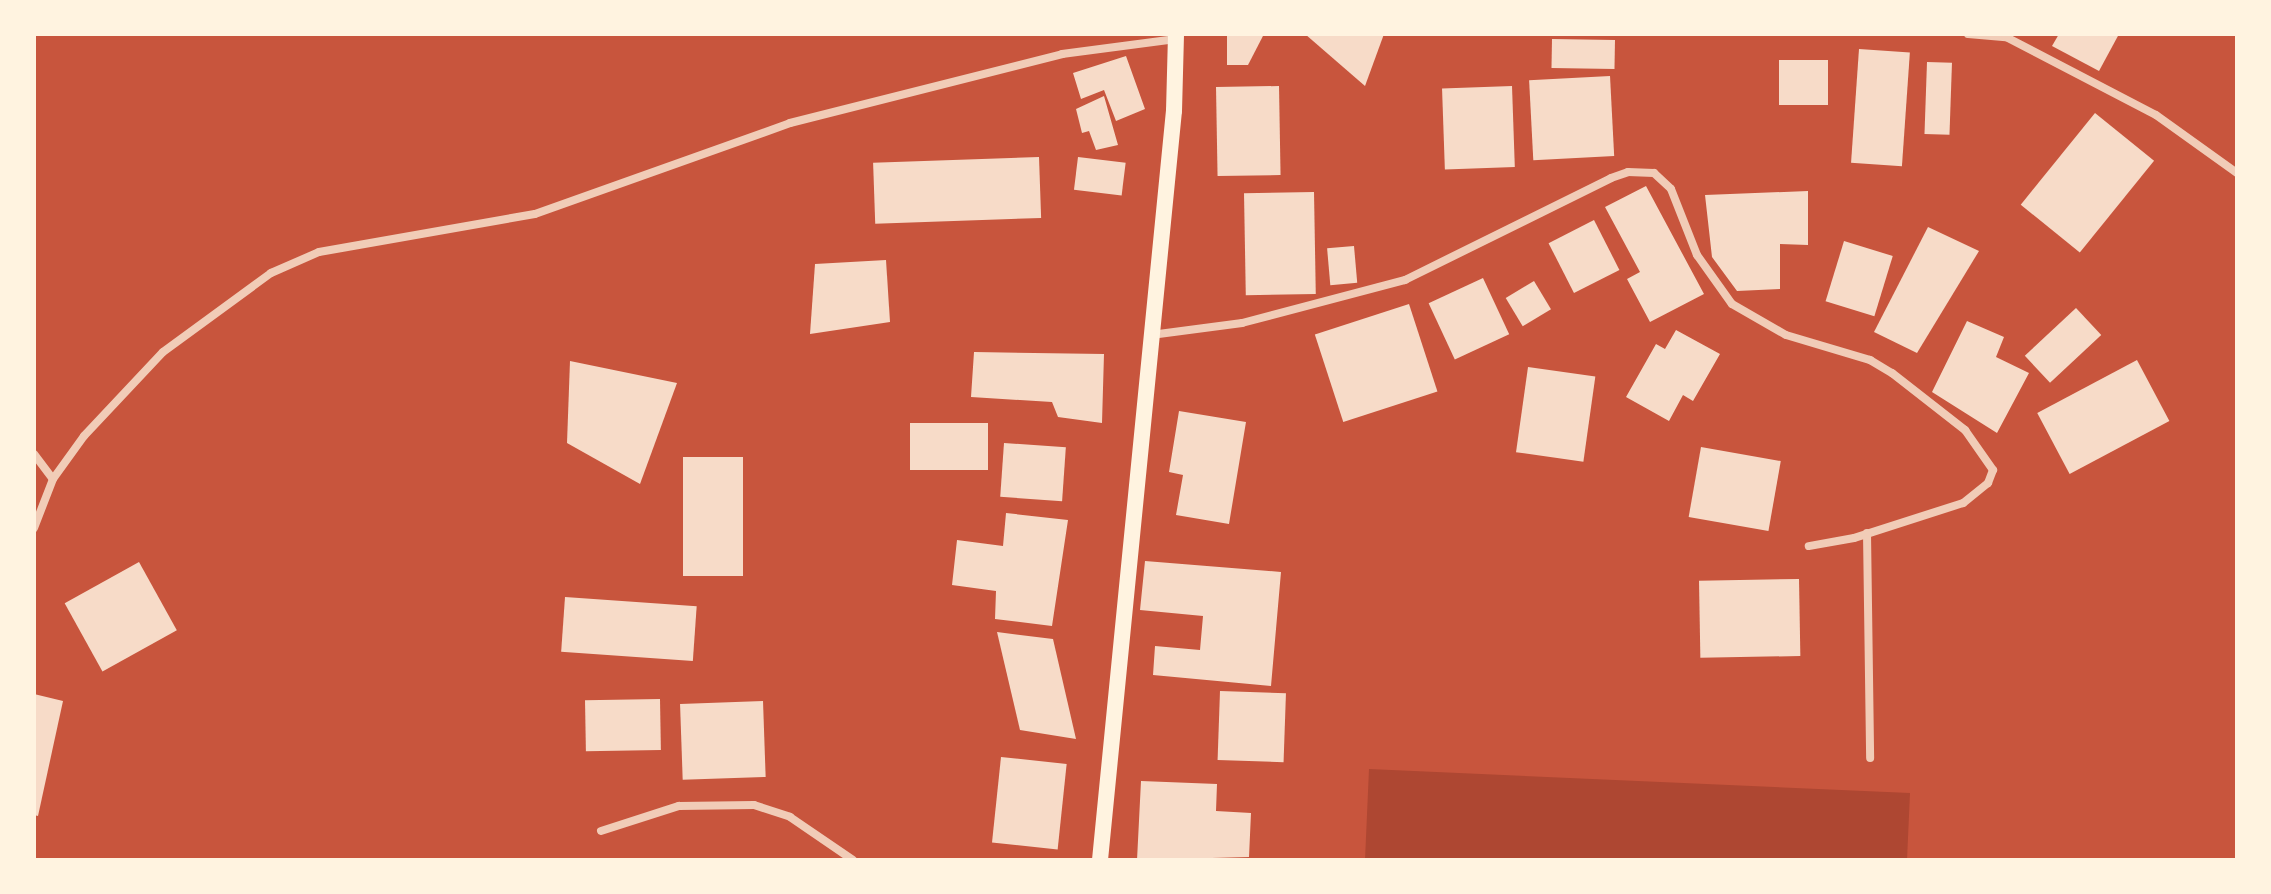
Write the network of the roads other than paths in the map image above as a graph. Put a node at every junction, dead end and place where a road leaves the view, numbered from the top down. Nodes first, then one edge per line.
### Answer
1 (1968, 34) edge
2 (1176, 36) edge
3 (2008, 36) edge
4 (2237, 173) edge
5 (1150, 336) junction
6 (34, 454) edge
7 (53, 479) junction
8 (34, 528) edge
9 (1867, 533) junction
10 (1809, 546) dead end
11 (1870, 758) dead end
12 (601, 831) dead end
13 (853, 860) edge
14 (1100, 860) edge

1 - 3 street
2 - 5 main road
2 - 7 street
3 - 4 street
5 - 9 street
5 - 14 main road
6 - 7 street
7 - 8 street
9 - 10 street
9 - 11 street
12 - 13 street

